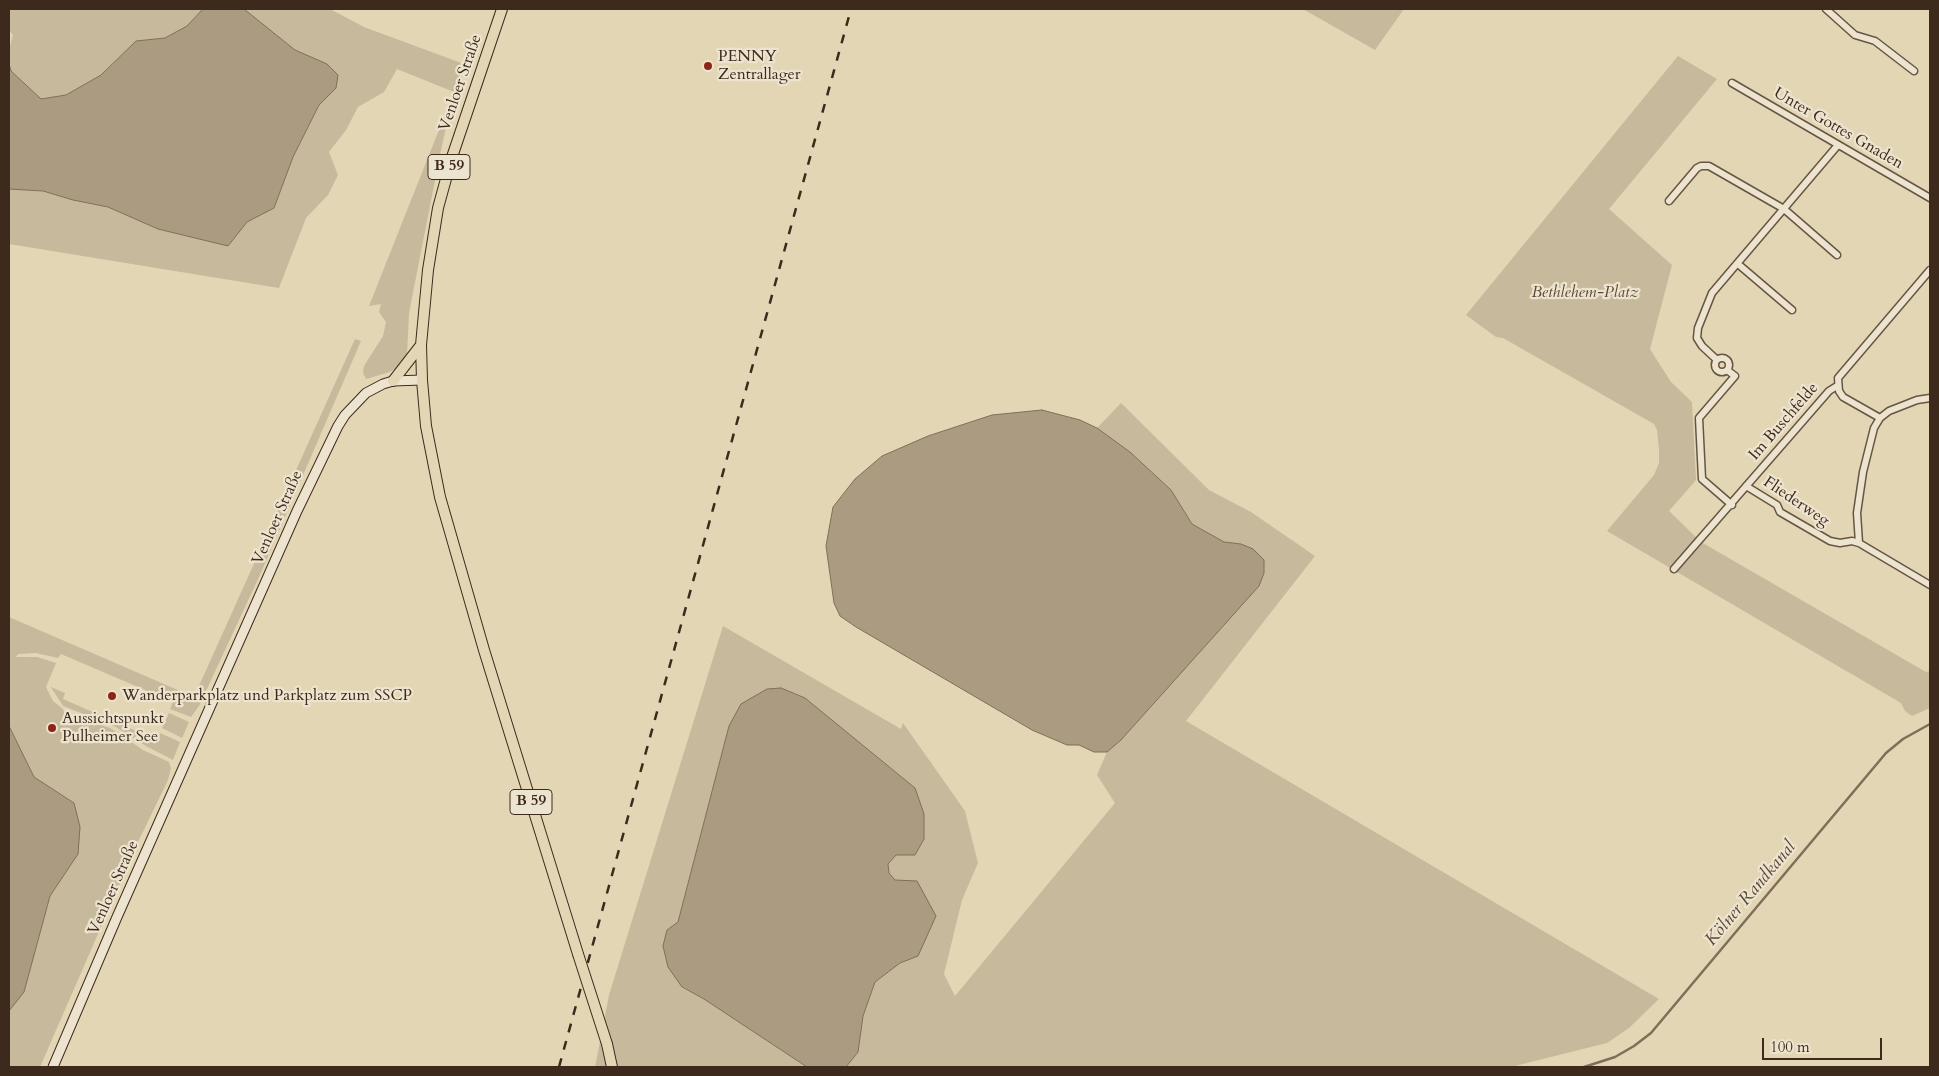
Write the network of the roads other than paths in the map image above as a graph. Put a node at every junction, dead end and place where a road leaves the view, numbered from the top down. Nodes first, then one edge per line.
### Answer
1 (502, 9) edge
2 (1826, 9) edge
3 (1914, 71) dead end
4 (1732, 83) dead end
5 (1838, 145) junction
6 (1930, 198) edge
7 (1669, 201) dead end
8 (1784, 209) junction
9 (1838, 255) dead end
10 (1738, 264) junction
11 (1930, 270) edge
12 (1792, 310) dead end
13 (421, 345) junction
14 (1717, 360) junction
15 (1727, 370) junction
16 (422, 380) junction
17 (393, 381) junction
18 (1837, 386) junction
19 (1930, 398) edge
20 (1880, 418) junction
21 (1746, 486) junction
22 (1732, 505) junction
23 (1858, 543) junction
24 (1674, 569) dead end
25 (1930, 586) edge
26 (53, 1067) edge
27 (612, 1067) edge

1 - 13 main road, Venloer Straße / B 59
2 - 3 street
4 - 5 street, Unter Gottes Gnaden
5 - 6 street, Unter Gottes Gnaden
5 - 8 street
7 - 8 street
8 - 9 street
8 - 10 street
10 - 12 street
10 - 14 street
11 - 18 street, Im Buschfelde
13 - 16 main road, Venloer Straße / B 59
13 - 17 main road
14 - 15 street
14 - 15 street
15 - 22 street
16 - 17 main road, Venloer Straße
16 - 27 main road, B 59, bridge
17 - 26 main road, Venloer Straße
18 - 20 street
18 - 21 street, Im Buschfelde
19 - 20 street
20 - 23 street, Fliederweg
21 - 22 street, Im Buschfelde
21 - 23 street, Fliederweg
22 - 24 street, Im Buschfelde
23 - 25 street, Fliederweg

